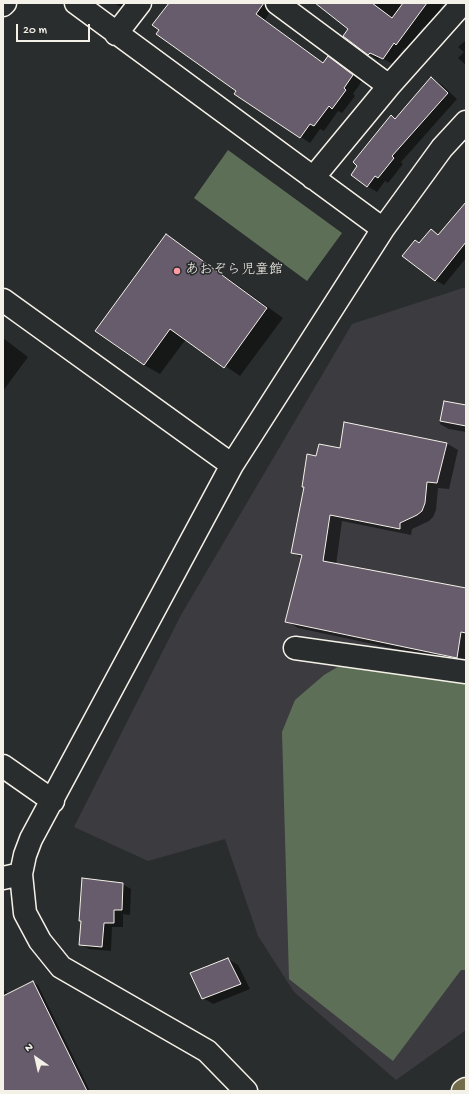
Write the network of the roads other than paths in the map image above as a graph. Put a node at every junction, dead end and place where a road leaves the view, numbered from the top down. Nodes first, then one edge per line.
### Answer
1 (76, 3) edge
2 (140, 3) edge
3 (277, 3) edge
4 (464, 3) edge
5 (116, 34) junction
6 (389, 86) junction
7 (466, 122) edge
8 (313, 178) junction
9 (383, 229) junction
10 (3, 300) edge
11 (232, 465) junction
12 (295, 648) dead end
13 (466, 672) edge
14 (3, 766) edge
15 (53, 801) junction
16 (12, 876) edge
17 (466, 1089) edge
18 (246, 1091) edge
19 (463, 1091) edge

1 - 5 street
2 - 5 street
3 - 6 street
4 - 6 street
5 - 8 street
6 - 8 street
7 - 9 street
8 - 9 street
9 - 11 street
10 - 11 street
11 - 15 street
12 - 13 street
14 - 15 street
15 - 16 street
16 - 18 street
17 - 19 main road

